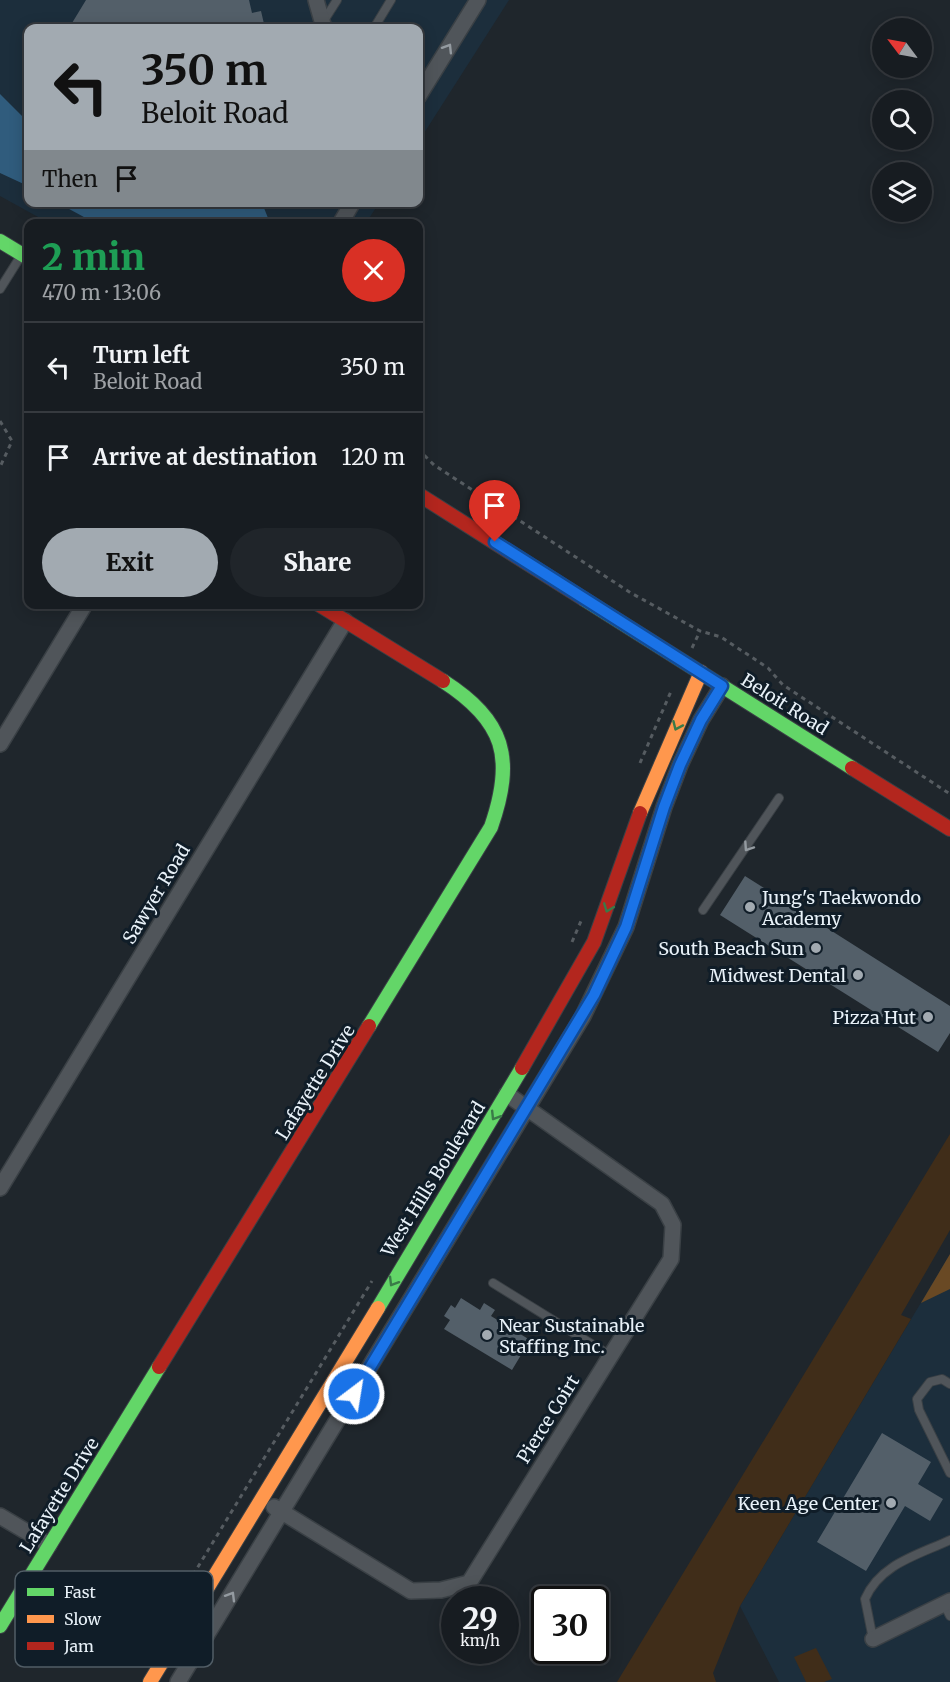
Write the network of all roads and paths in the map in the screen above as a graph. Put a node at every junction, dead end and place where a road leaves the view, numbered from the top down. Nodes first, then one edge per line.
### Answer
1 (316, 0) edge
2 (337, 0) edge
3 (391, 0) edge
4 (478, 0) edge
5 (322, 24) edge
6 (324, 24) edge
7 (376, 24) edge
8 (423, 89) edge
9 (0, 241) edge
10 (24, 255) edge
11 (24, 257) edge
12 (0, 289) edge
13 (0, 421) edge
14 (423, 454) edge
15 (0, 467) edge
16 (423, 497) edge
17 (82, 609) edge
18 (326, 609) edge
19 (345, 621) junction
20 (700, 631) junction
21 (685, 662) junction
22 (701, 672) junction
23 (722, 686) junction
24 (0, 744) edge
25 (636, 771) dead end
26 (950, 794) edge
27 (779, 798) dead end
28 (950, 829) edge
29 (703, 910) dead end
30 (581, 921) dead end
31 (572, 942) dead end
32 (507, 1095) junction
33 (527, 1109) junction
34 (0, 1188) edge
35 (373, 1279) dead end
36 (493, 1283) dead end
37 (611, 1356) junction
38 (950, 1384) edge
39 (950, 1473) edge
40 (263, 1501) junction
41 (282, 1512) junction
42 (0, 1516) edge
43 (950, 1540) edge
44 (49, 1545) junction
45 (33, 1571) edge
46 (196, 1571) edge
47 (213, 1581) edge
48 (15, 1601) edge
49 (948, 1607) edge
50 (213, 1625) edge
51 (0, 1626) edge
52 (873, 1639) joint
53 (159, 1667) edge
54 (187, 1667) edge
55 (150, 1682) edge
56 (178, 1682) edge

1 - 5 street
2 - 6 lane
3 - 7 lane
8 -> 4 street
9 - 10 street
11 - 12 lane
13 - 15 path
14 - 20 path
16 - 21 street, Beloit Road
17 - 24 street
18 - 19 street, Lafayette Drive
19 - 34 street, Sawyer Road
19 - 44 street, Lafayette Drive
20 - 21 path
20 - 26 path
21 - 22 street, Beloit Road
21 - 25 path
22 - 23 street, Beloit Road
22 -> 32 street, West Hills Boulevard
23 - 28 street, Beloit Road
23 - 33 street
27 -> 29 lane
30 - 31 path
32 - 33 street, Pierce Coirt
32 -> 40 street, West Hills Boulevard
33 - 37 street, Pierce Coirt
33 - 41 street
35 - 46 path
36 - 37 lane
37 - 41 street, Pierce Coirt
38 - 39 lane
40 - 41 street, Pierce Coirt
40 - 47 street, West Hills Boulevard
50 -> 41 street
42 - 44 street
43 - 52 lane
44 - 45 street, Lafayette Drive
48 - 51 street, Lafayette Drive
49 - 52 street
53 - 55 street, West Hills Boulevard
56 -> 54 street

